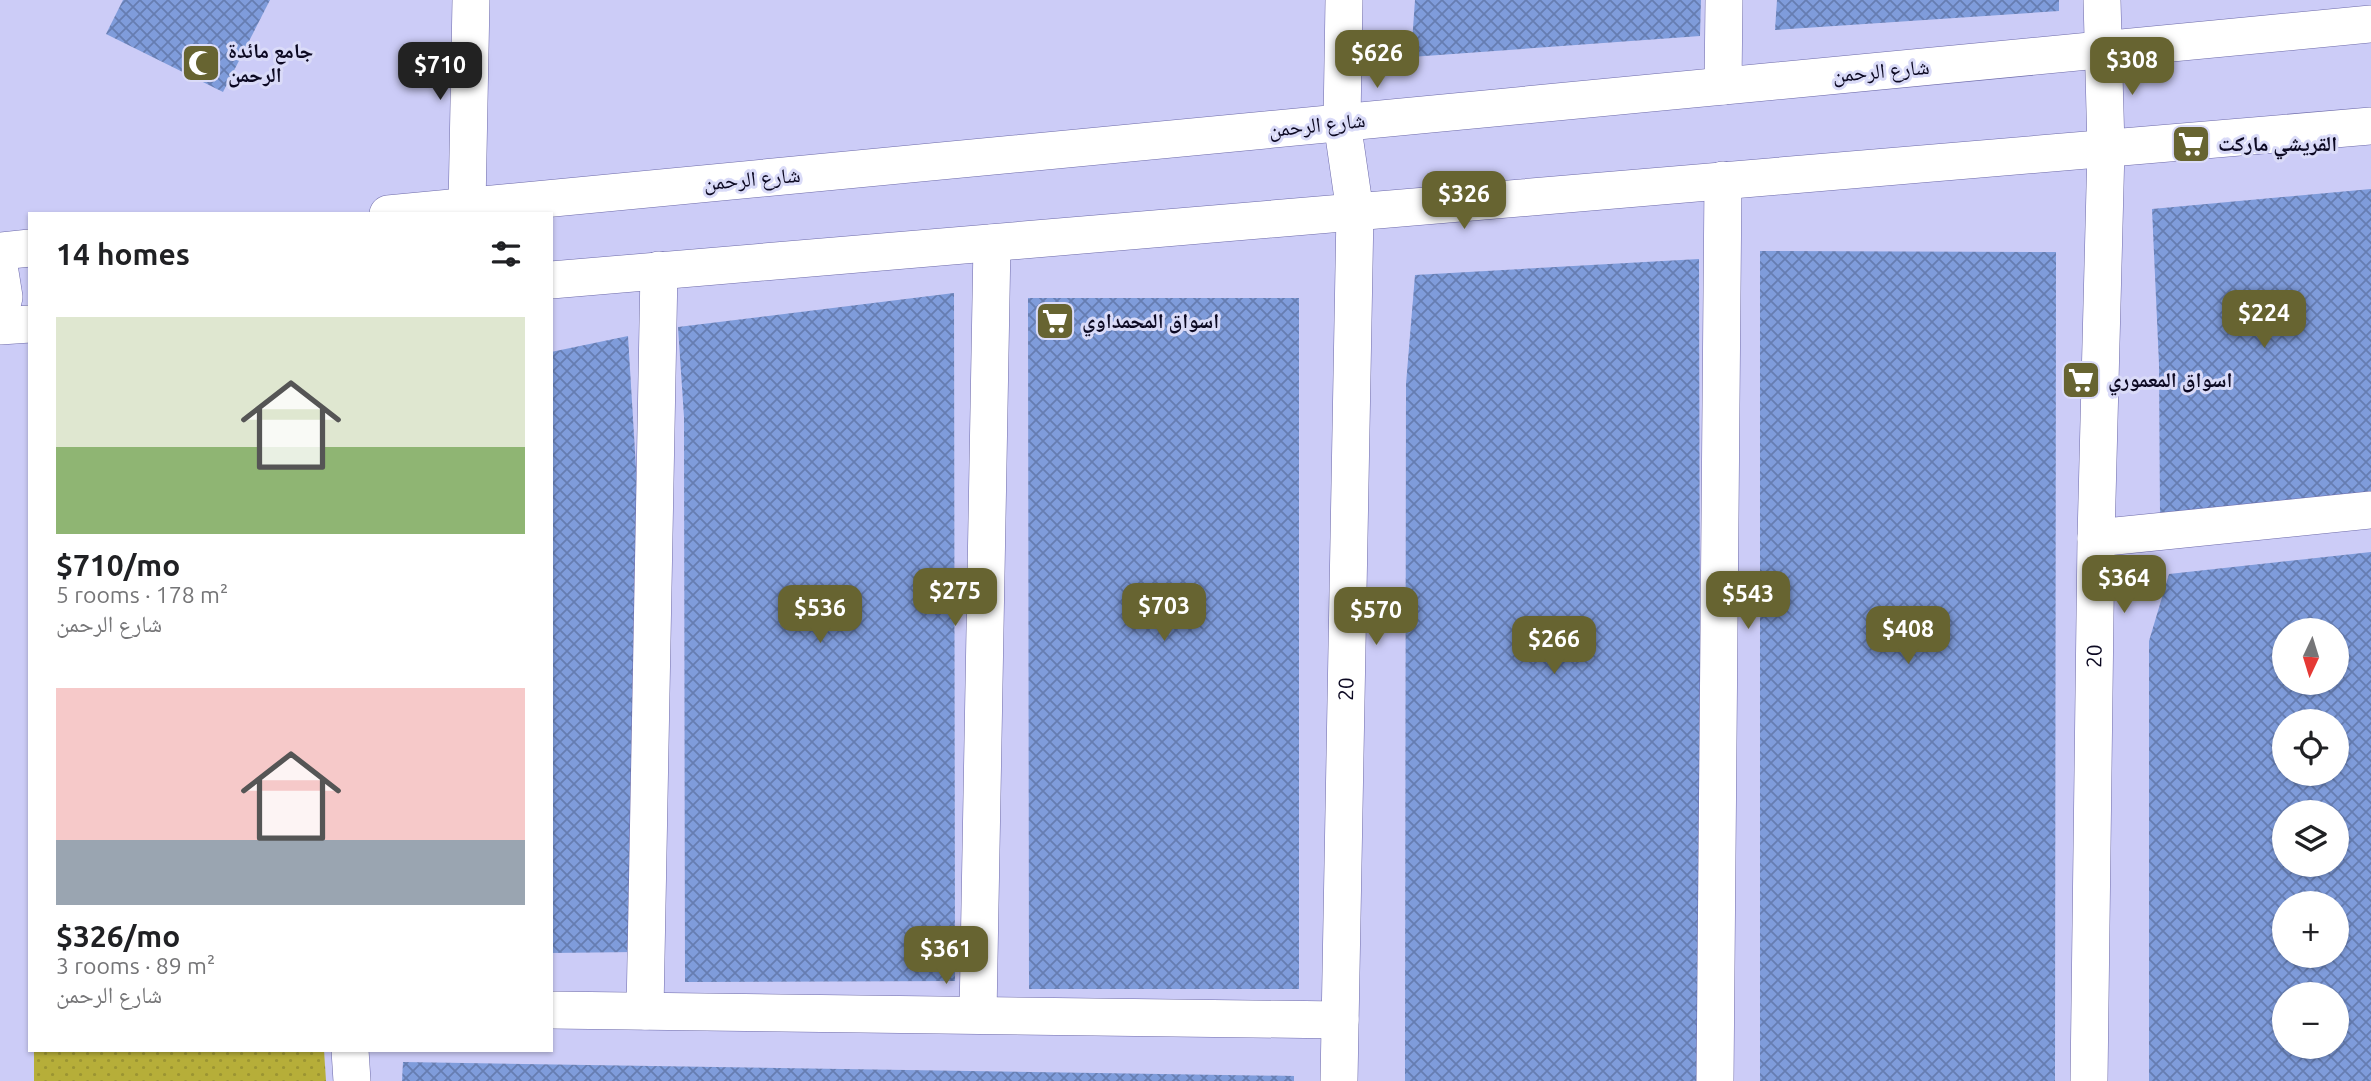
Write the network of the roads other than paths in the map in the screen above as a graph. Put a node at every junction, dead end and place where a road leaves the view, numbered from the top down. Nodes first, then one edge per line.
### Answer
1 (471, 0) edge
2 (1344, 0) edge
3 (1724, 0) edge
4 (2102, 0) edge
5 (2371, 24) edge
6 (2101, 49) junction
7 (1723, 86) junction
8 (1342, 122) junction
9 (2371, 125) edge
10 (2106, 148) junction
11 (1723, 180) junction
12 (467, 206) junction
13 (408, 212) edge
14 (1355, 212) junction
15 (992, 243) junction
16 (28, 248) edge
17 (0, 251) edge
18 (659, 270) junction
19 (0, 272) edge
20 (553, 279) edge
21 (0, 313) edge
22 (28, 324) edge
23 (0, 326) edge
24 (2371, 510) edge
25 (2096, 538) junction
26 (553, 1010) edge
27 (645, 1011) junction
28 (978, 1015) junction
29 (1340, 1020) junction
30 (350, 1052) edge
31 (352, 1081) edge
32 (1339, 1081) edge
33 (1715, 1081) edge
34 (2089, 1081) edge

1 - 12 street
2 - 8 street
3 - 7 street
4 - 6 street
5 - 6 street, شارع الرحمن
6 - 7 street, شارع الرحمن
6 - 10 street, 20
7 - 8 street, شارع الرحمن
8 - 12 street, شارع الرحمن
8 - 14 street, 20
9 - 10 street
10 - 11 street
10 - 25 street, 20
11 - 14 street
11 - 33 street
12 - 13 street, شارع الرحمن
14 - 15 street
14 - 29 street, 20
15 - 18 street
15 - 28 street
16 - 17 street
18 - 20 street
18 - 27 street
19 - 21 street
22 - 23 street
24 - 25 street
25 - 34 street, 20
26 - 27 street
27 - 28 street
28 - 29 street
29 - 32 street, 20
30 - 31 street

